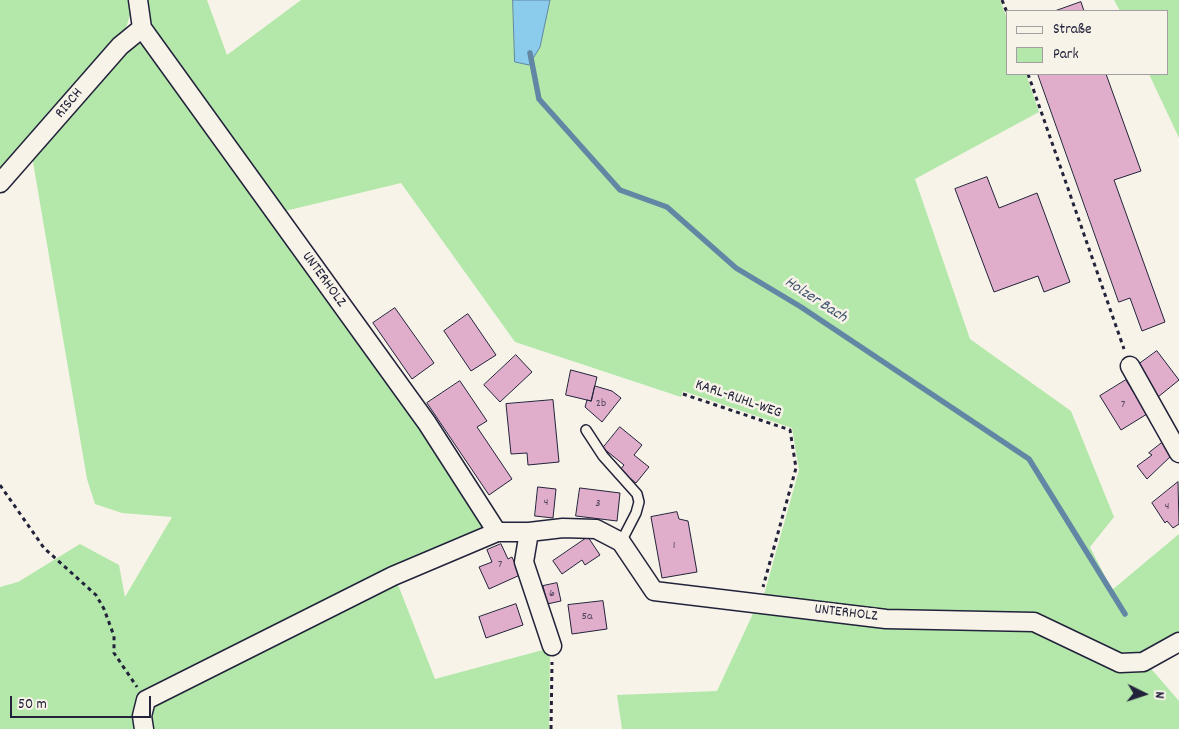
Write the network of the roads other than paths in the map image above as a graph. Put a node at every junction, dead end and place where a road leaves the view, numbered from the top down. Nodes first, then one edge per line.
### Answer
1 (138, 0) edge
2 (142, 28) junction
3 (0, 183) edge
4 (1130, 366) road end
5 (586, 430) dead end
6 (1179, 453) edge
7 (497, 532) junction
8 (529, 532) junction
9 (621, 542) junction
10 (1179, 642) edge
11 (552, 646) road end
12 (144, 729) edge

1 - 2 street, UNTERHOLZ
2 - 3 street, RISCH
2 - 7 street, UNTERHOLZ
4 - 6 street
5 - 9 lane
7 - 8 street, UNTERHOLZ
7 - 12 street
8 - 9 street, UNTERHOLZ
8 - 11 street
9 - 10 street, UNTERHOLZ

